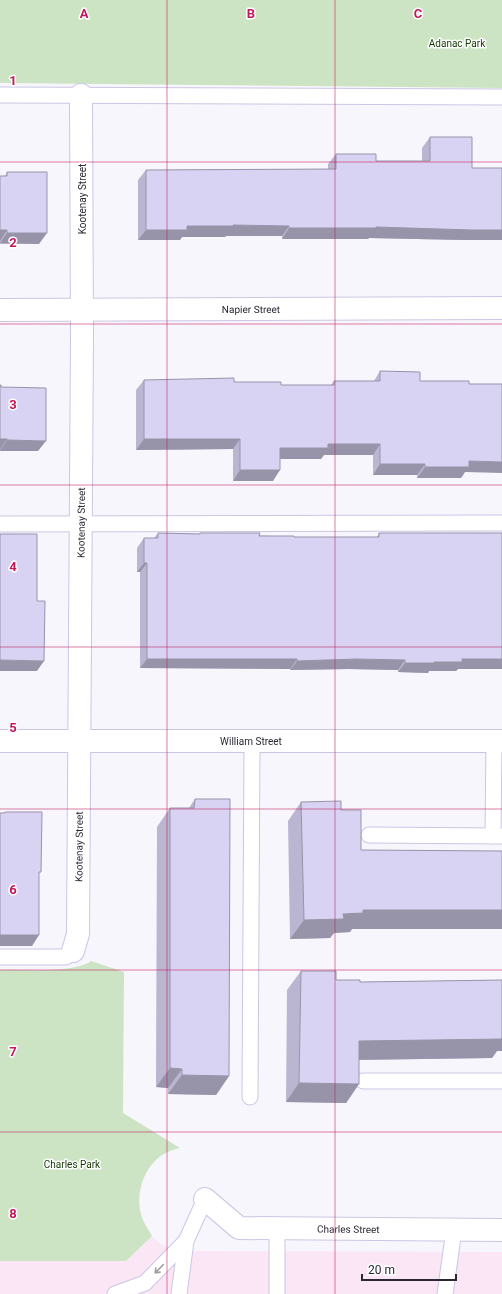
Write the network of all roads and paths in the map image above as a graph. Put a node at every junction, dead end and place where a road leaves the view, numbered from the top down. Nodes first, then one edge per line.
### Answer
1 (0, 95) edge
2 (81, 95) junction
3 (502, 97) edge
4 (502, 308) edge
5 (0, 310) edge
6 (82, 310) junction
7 (81, 523) junction
8 (502, 523) edge
9 (0, 524) edge
10 (0, 741) edge
11 (79, 741) junction
12 (252, 741) junction
13 (498, 741) edge
14 (370, 835) dead end
15 (498, 836) edge
16 (73, 951) joint
17 (0, 957) edge
18 (363, 1081) dead end
19 (502, 1081) edge
20 (250, 1097) dead end
21 (205, 1199) joint
22 (277, 1228) junction
23 (454, 1230) junction
24 (502, 1230) edge
25 (186, 1241) junction
26 (115, 1294) edge
27 (179, 1294) edge
28 (277, 1294) edge
29 (445, 1294) edge

1 - 2 lane
2 - 3 lane
2 - 6 street, Kootenay Street
4 - 6 street, Napier Street
5 - 6 street, Napier Street
6 - 7 street, Kootenay Street
7 - 8 lane
7 - 9 lane
7 - 11 street, Kootenay Street
10 - 11 street, William Street
11 - 12 street, William Street
11 - 16 street, Kootenay Street
12 - 13 street, William Street
12 - 20 lane
13 - 15 lane
14 - 15 lane
16 - 17 lane
18 - 19 lane
21 - 22 street, Charles Street
21 - 25 lane
22 - 23 street, Charles Street
22 - 28 lane
23 - 24 street, Charles Street
23 - 29 lane
25 -> 26 lane
25 - 27 lane

